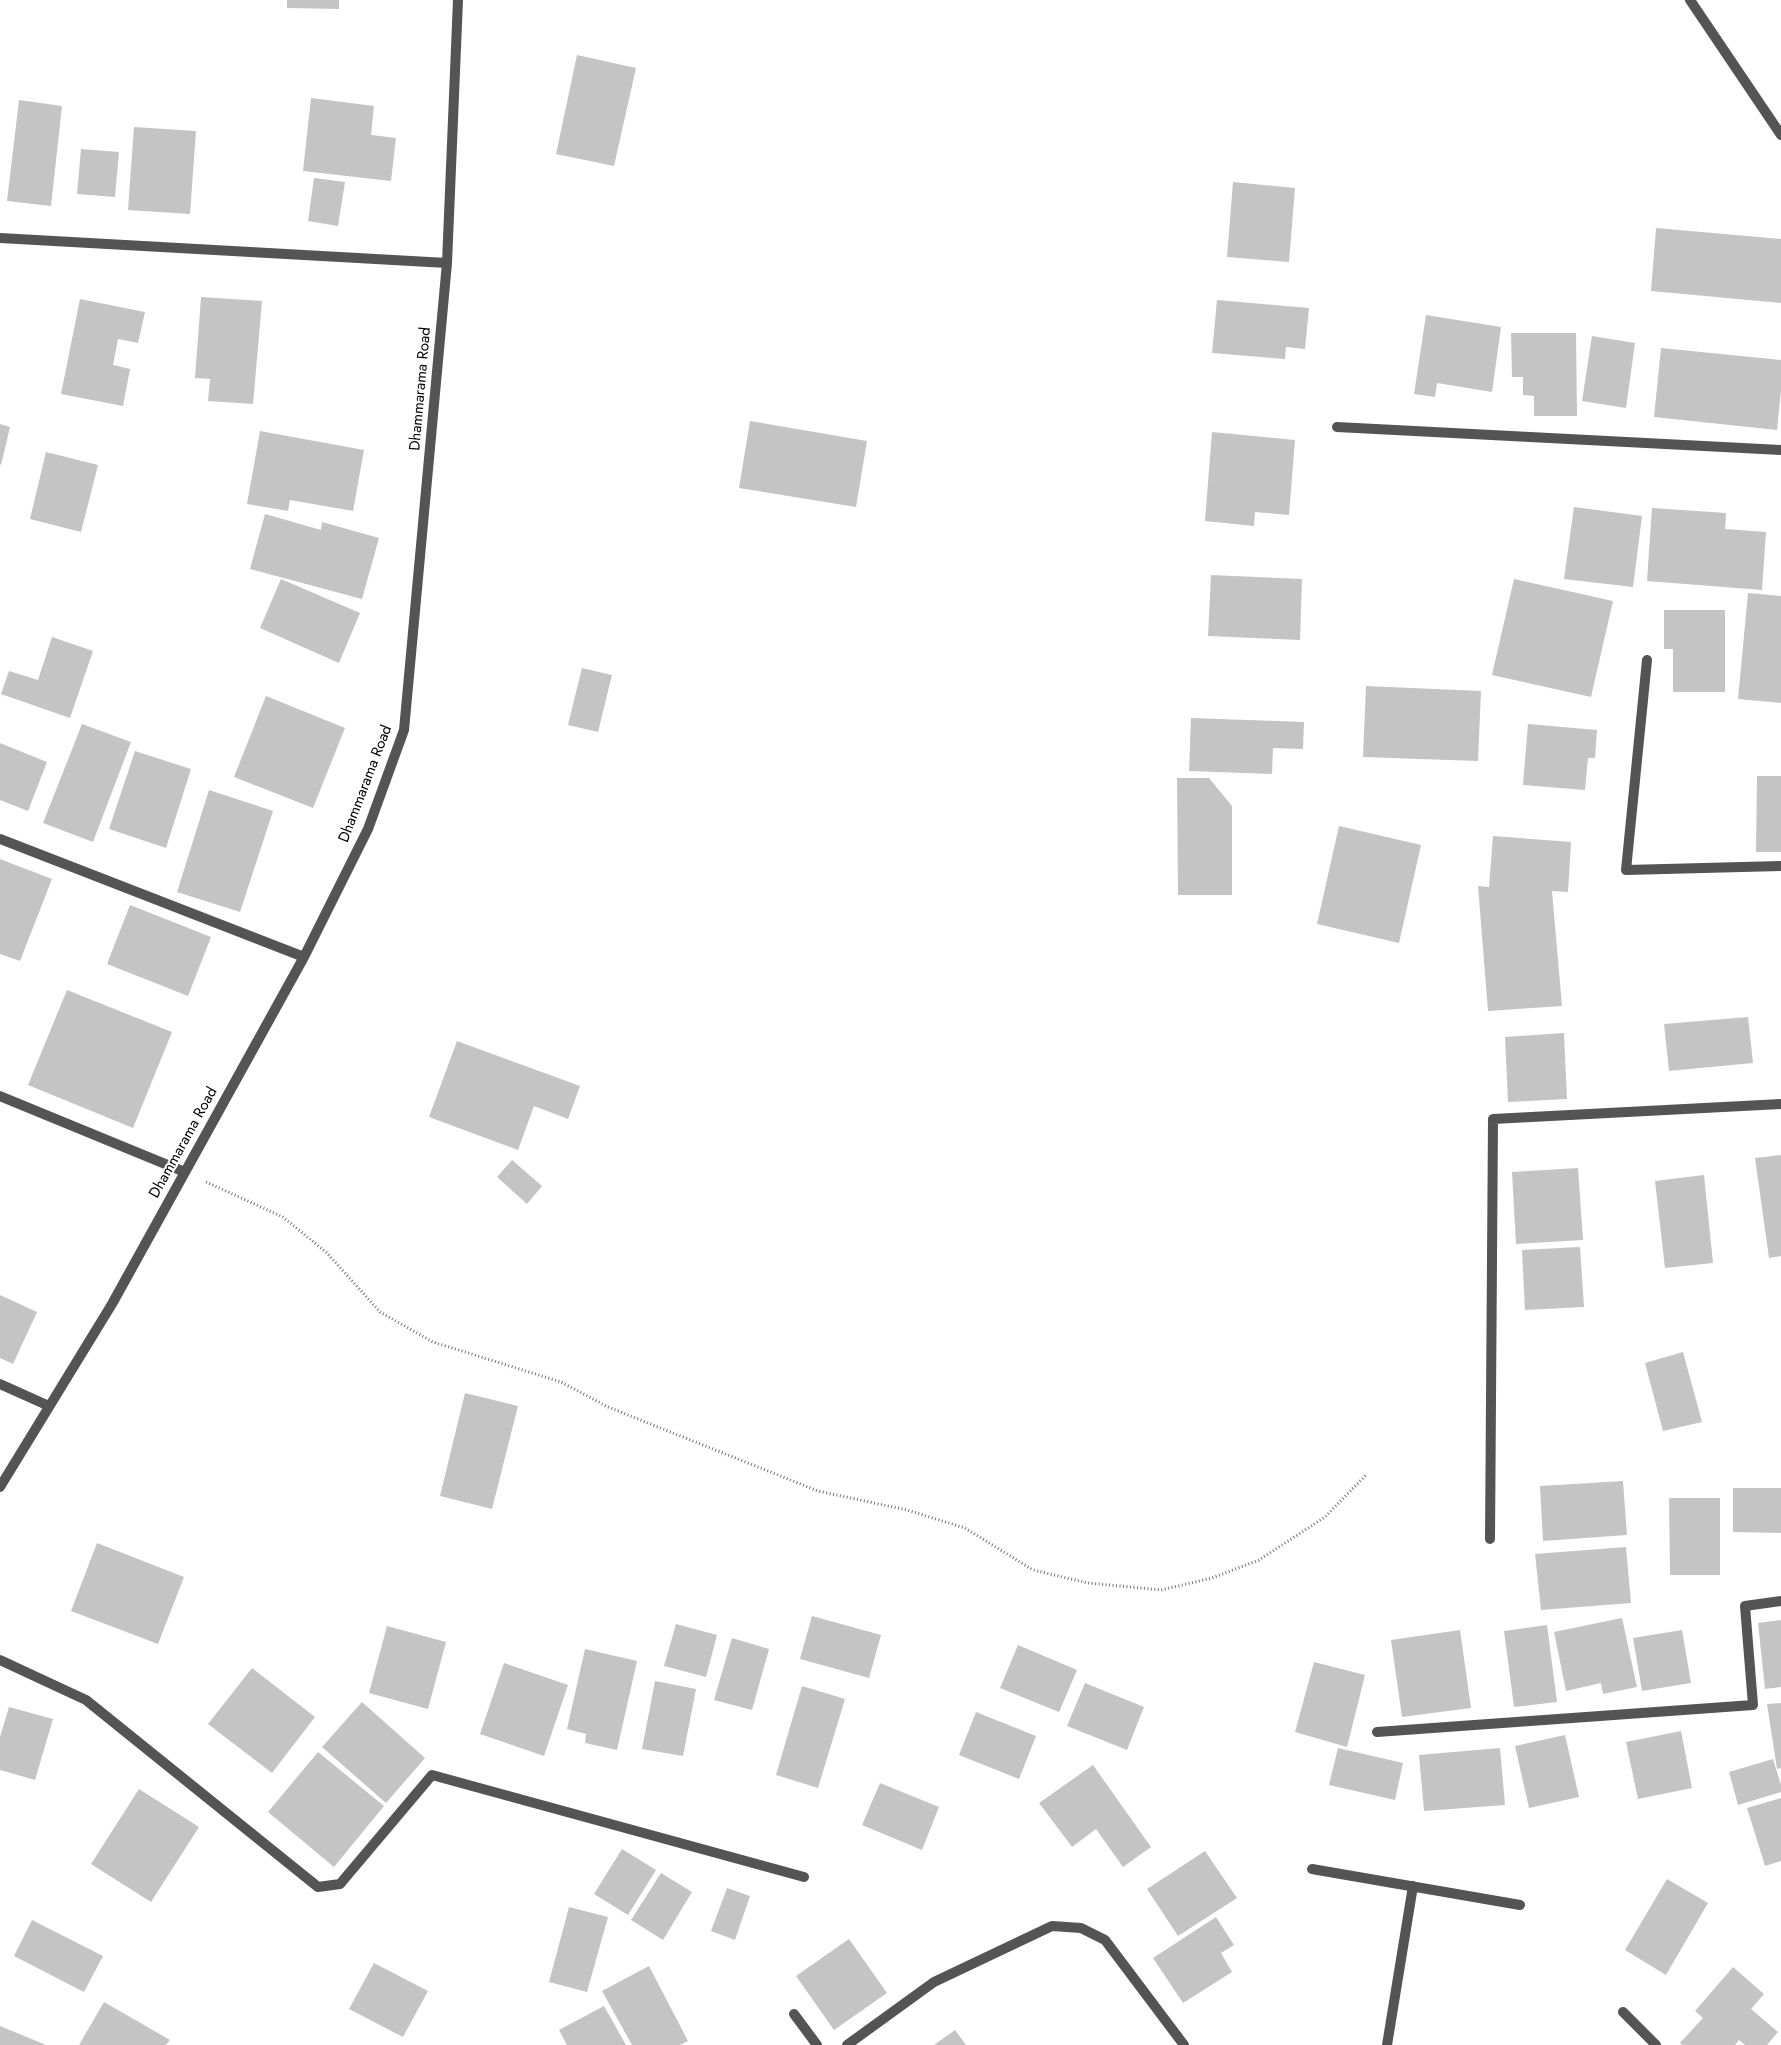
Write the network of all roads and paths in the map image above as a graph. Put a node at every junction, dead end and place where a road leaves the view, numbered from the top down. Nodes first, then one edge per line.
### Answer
1 (458, 0) edge
2 (1690, 0) edge
3 (1781, 135) edge
4 (0, 238) edge
5 (447, 263) junction
6 (1337, 427) dead end
7 (1781, 450) edge
8 (1647, 660) dead end
9 (0, 839) edge
10 (1781, 866) edge
11 (304, 957) junction
12 (0, 1096) edge
13 (1781, 1104) edge
14 (185, 1172) junction
15 (0, 1384) edge
16 (49, 1406) junction
17 (1366, 1475) dead end
18 (0, 1487) edge
19 (1490, 1539) dead end
20 (1781, 1601) edge
21 (0, 1660) edge
22 (1377, 1732) dead end
23 (1312, 1869) dead end
24 (804, 1877) dead end
25 (1413, 1886) junction
26 (1520, 1905) dead end
27 (1623, 2012) dead end
28 (794, 2014) dead end
29 (817, 2045) edge
30 (847, 2045) edge
31 (1184, 2045) edge
32 (1387, 2045) edge
33 (1656, 2045) edge

1 - 5 street, Dhammarama Road
2 - 3 street
4 - 5 street
5 - 11 street, Dhammarama Road
6 - 7 street
8 - 10 street
9 - 11 street
11 - 14 street, Dhammarama Road
12 - 14 street
13 - 19 street
14 - 16 street, Dhammarama Road
14 - 17 path
15 - 16 street
16 - 18 street, Dhammarama Road
20 - 22 street
21 - 24 street
23 - 25 street
25 - 26 street
25 - 32 street
27 - 33 street
28 - 29 street
30 - 31 street

